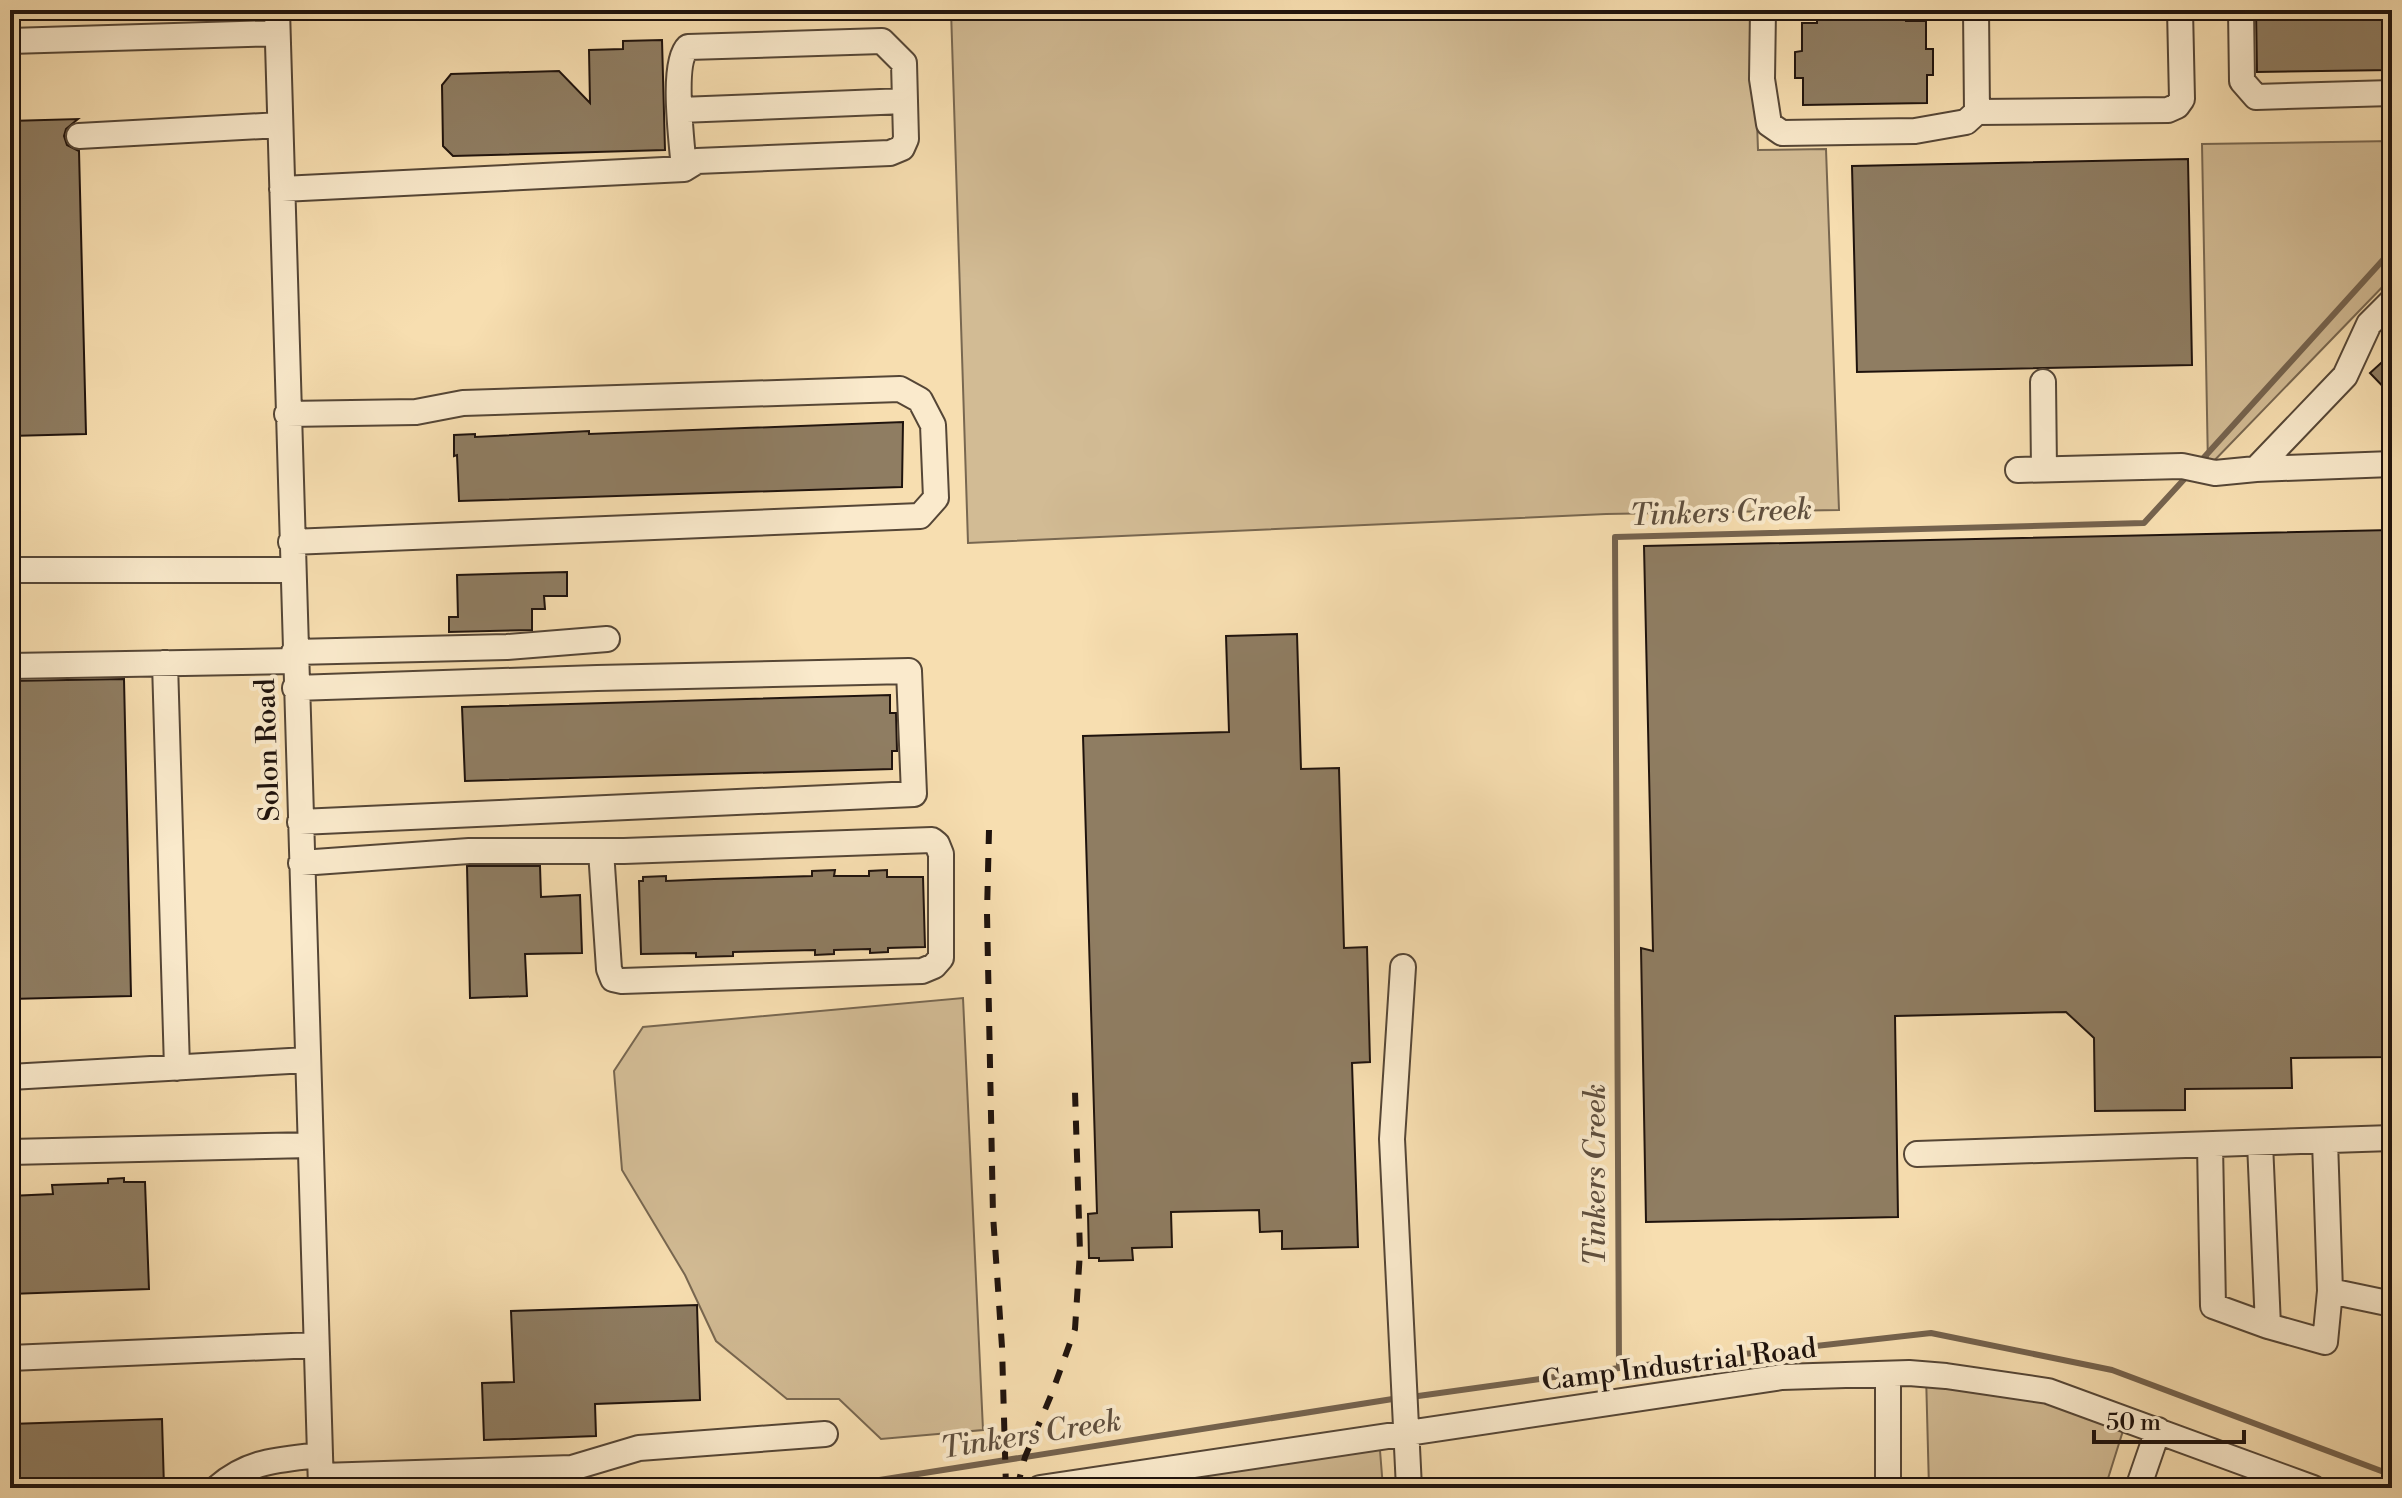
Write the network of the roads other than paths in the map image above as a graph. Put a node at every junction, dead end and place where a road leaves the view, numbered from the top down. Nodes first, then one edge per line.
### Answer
1 (1763, 10) edge
2 (1976, 10) edge
3 (2180, 10) edge
4 (2241, 10) edge
5 (277, 21) edge
6 (10, 41) edge
7 (2392, 93) edge
8 (905, 101) junction
9 (680, 110) junction
10 (1977, 112) junction
11 (280, 125) junction
12 (79, 136) dead end
13 (684, 169) junction
14 (282, 189) junction
15 (2392, 301) edge
16 (2043, 382) dead end
17 (287, 414) junction
18 (2392, 464) edge
19 (2044, 469) junction
20 (2256, 469) junction
21 (2018, 470) dead end
22 (291, 542) junction
23 (10, 570) edge
24 (292, 570) junction
25 (607, 639) dead end
26 (294, 657) junction
27 (165, 663) junction
28 (10, 666) edge
29 (295, 688) junction
30 (300, 822) junction
31 (601, 851) junction
32 (301, 863) junction
33 (1403, 967) dead end
34 (307, 1060) junction
35 (177, 1068) junction
36 (10, 1077) edge
37 (2392, 1138) edge
38 (2325, 1141) junction
39 (2260, 1143) junction
40 (310, 1145) junction
41 (2210, 1145) junction
42 (10, 1152) edge
43 (1917, 1154) dead end
44 (2330, 1291) junction
45 (2392, 1304) edge
46 (2268, 1326) junction
47 (316, 1345) junction
48 (10, 1358) edge
49 (1888, 1374) junction
50 (2158, 1430) junction
51 (825, 1434) dead end
52 (1406, 1434) junction
53 (320, 1473) edge
54 (217, 1488) edge
55 (1040, 1488) edge
56 (1409, 1488) edge
57 (1888, 1488) edge
58 (2138, 1488) edge
59 (2313, 1488) edge

1 - 10 street
2 - 10 street
3 - 10 street
4 - 7 street
5 - 6 street
5 - 11 street, Solon Road
8 - 9 street
8 - 9 street
8 - 13 street
9 - 13 street
11 - 12 street
11 - 14 street, Solon Road
13 - 14 street
14 - 17 street, Solon Road
15 - 20 street
16 - 19 street
17 - 22 street, Solon Road
17 - 22 street
18 - 20 street
19 - 20 street
19 - 21 street
22 - 24 street, Solon Road
23 - 24 street
24 - 26 street, Solon Road
25 - 26 street
26 - 27 street
26 - 29 street, Solon Road
27 - 28 street
27 - 35 street
29 - 30 street, Solon Road
29 - 30 street
30 - 32 street, Solon Road
31 - 31 street
31 - 32 street
32 - 34 street, Solon Road
33 - 52 street
34 - 35 street
34 - 40 street, Solon Road
35 - 36 street
37 - 38 street
38 - 39 street
38 - 44 street
39 - 41 street
39 - 46 street
40 - 42 street
40 - 47 street, Solon Road
41 - 43 street
41 - 46 street
44 - 45 street
44 - 46 street
47 - 48 street
47 - 53 street, Solon Road
49 - 50 street, Camp Industrial Road
49 - 52 street, Camp Industrial Road
49 - 57 street
50 - 58 street
50 - 59 street, Camp Industrial Road
51 - 53 street
52 - 55 street, Camp Industrial Road
52 - 56 street
53 - 54 street

